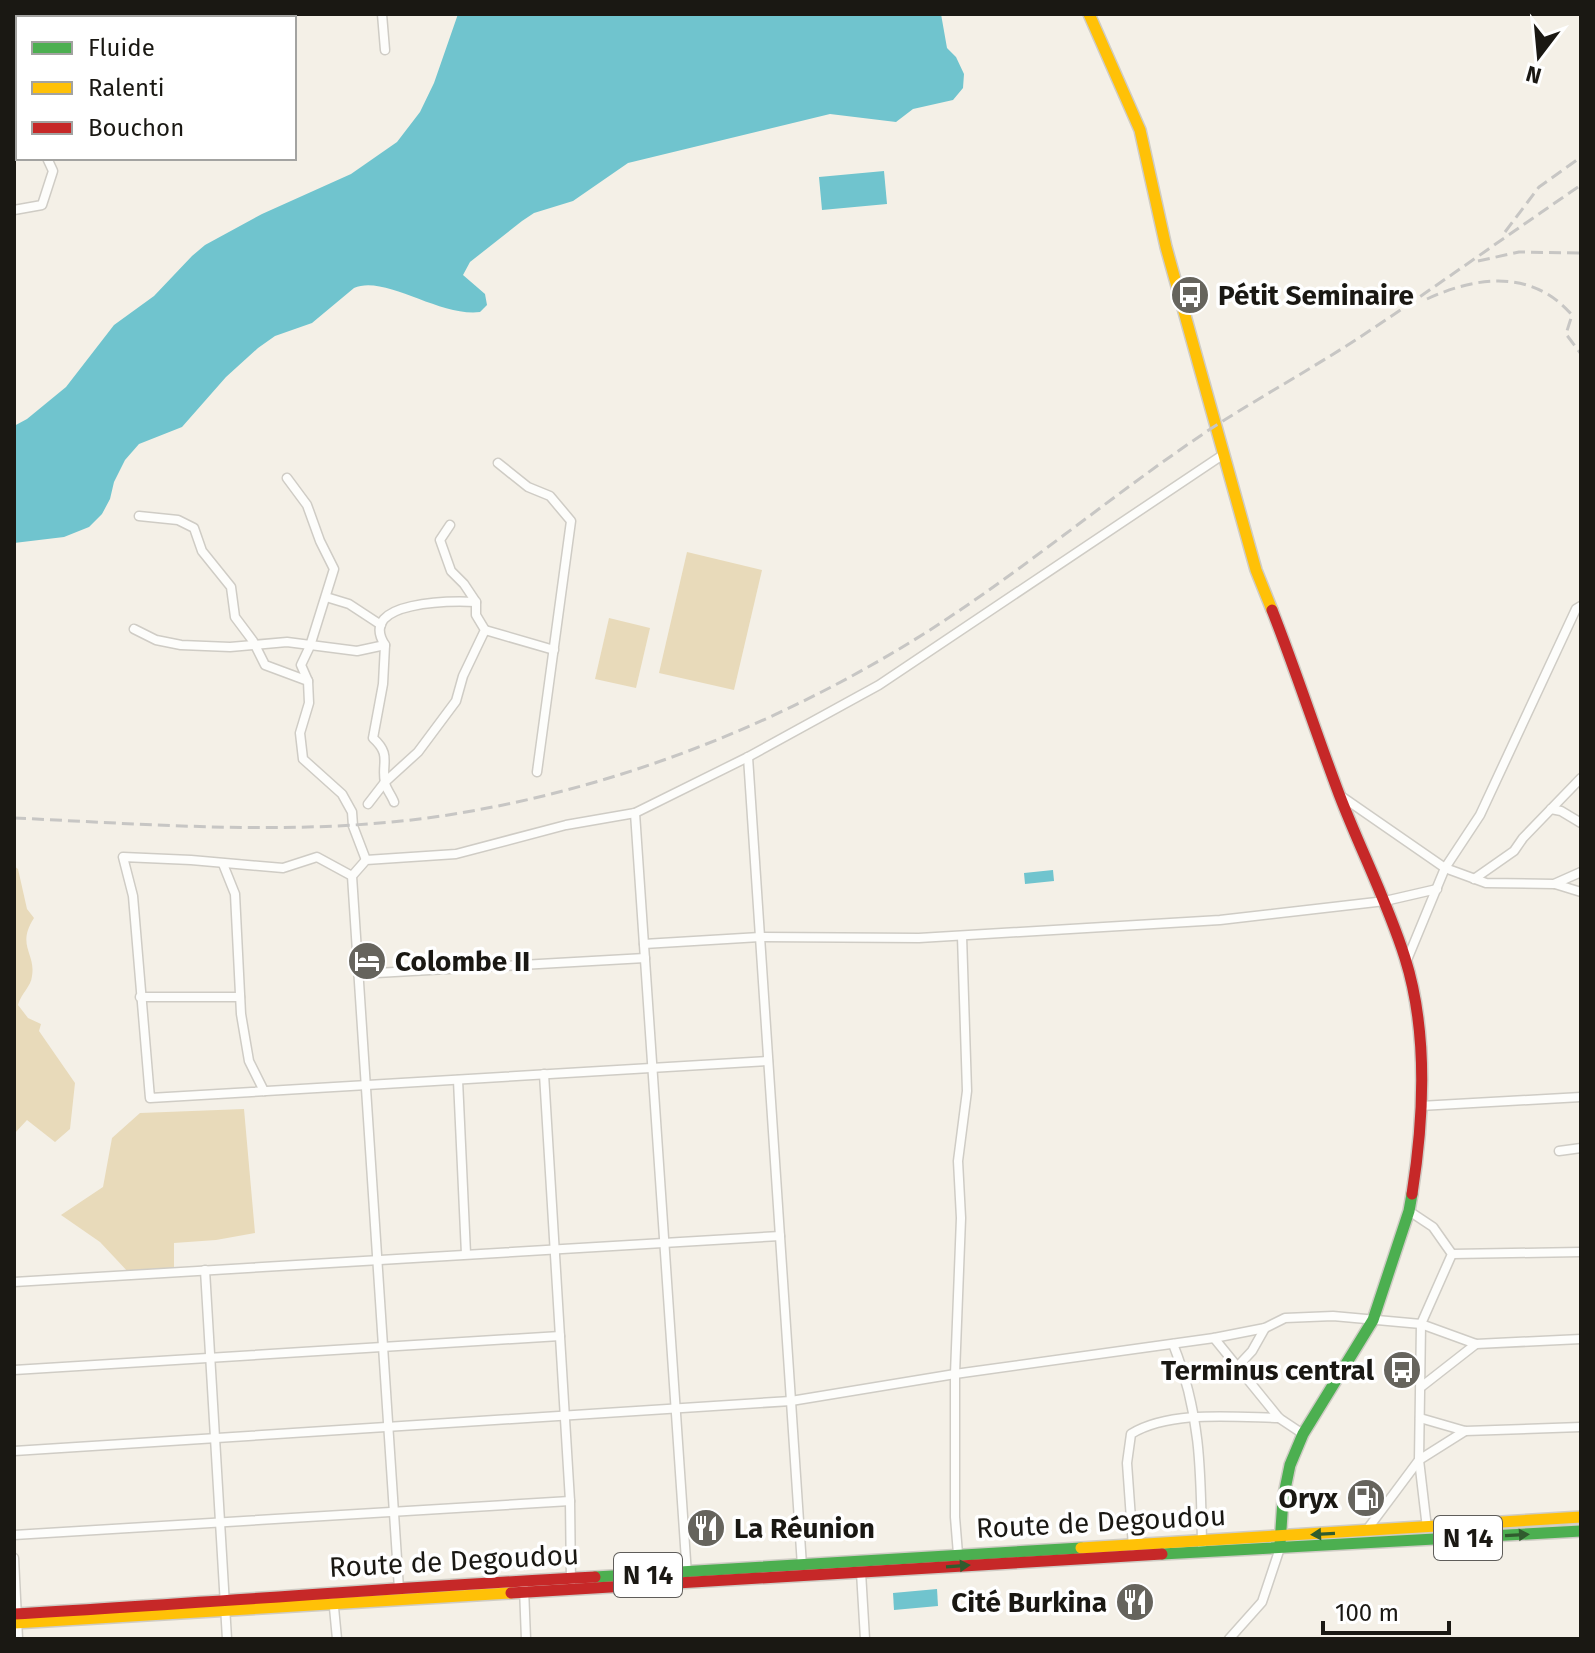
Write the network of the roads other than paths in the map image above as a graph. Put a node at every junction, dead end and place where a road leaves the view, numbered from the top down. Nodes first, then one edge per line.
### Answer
1 (382, 14) edge
2 (1089, 14) edge
3 (385, 50) dead end
4 (48, 160) edge
5 (14, 210) edge
6 (1224, 454) junction
7 (498, 463) dead end
8 (287, 478) dead end
9 (139, 516) dead end
10 (450, 525) dead end
11 (326, 597) junction
12 (476, 602) junction
13 (1581, 606) edge
14 (381, 625) junction
15 (134, 629) dead end
16 (485, 630) junction
17 (385, 645) junction
18 (256, 646) junction
19 (310, 646) junction
20 (554, 650) junction
21 (308, 681) junction
22 (748, 757) junction
23 (537, 772) dead end
24 (1581, 778) edge
25 (385, 782) junction
26 (1340, 796) junction
27 (394, 802) dead end
28 (368, 804) dead end
29 (1551, 809) junction
30 (635, 813) junction
31 (1581, 823) edge
32 (366, 860) junction
33 (223, 864) junction
34 (1445, 868) junction
35 (1581, 872) edge
36 (352, 876) junction
37 (1474, 879) junction
38 (1554, 884) junction
39 (1437, 889) junction
40 (1581, 892) edge
41 (1385, 901) junction
42 (962, 936) junction
43 (760, 937) junction
44 (644, 944) junction
45 (645, 958) junction
46 (1406, 960) junction
47 (359, 974) junction
48 (140, 997) junction
49 (240, 997) junction
50 (768, 1061) junction
51 (653, 1068) junction
52 (544, 1074) junction
53 (458, 1080) junction
54 (366, 1085) junction
55 (264, 1091) junction
56 (1581, 1097) edge
57 (1420, 1106) junction
58 (1581, 1148) edge
59 (1559, 1151) dead end
60 (1409, 1211) junction
61 (780, 1236) junction
62 (665, 1243) junction
63 (554, 1249) junction
64 (1581, 1252) edge
65 (466, 1254) junction
66 (1452, 1254) junction
67 (378, 1260) junction
68 (205, 1270) junction
69 (14, 1282) edge
70 (1373, 1320) junction
71 (1421, 1324) junction
72 (1265, 1328) junction
73 (560, 1336) junction
74 (1214, 1338) junction
75 (1581, 1339) edge
76 (1173, 1344) junction
77 (1476, 1344) junction
78 (383, 1347) junction
79 (210, 1358) junction
80 (1238, 1366) junction
81 (14, 1370) edge
82 (955, 1374) junction
83 (1421, 1387) junction
84 (791, 1401) junction
85 (676, 1408) junction
86 (564, 1416) junction
87 (1194, 1416) junction
88 (1279, 1418) junction
89 (1420, 1418) junction
90 (389, 1427) junction
91 (1581, 1427) edge
92 (1465, 1431) junction
93 (1303, 1434) junction
94 (215, 1438) junction
95 (14, 1451) edge
96 (1419, 1460) junction
97 (570, 1501) junction
98 (394, 1512) junction
99 (1581, 1517) edge
100 (220, 1523) junction
101 (1427, 1528) junction
102 (1581, 1531) edge
103 (1365, 1532) junction
104 (14, 1535) edge
105 (1280, 1542) junction
106 (1355, 1544) junction
107 (1202, 1546) junction
108 (1133, 1550) junction
109 (958, 1554) junction
110 (14, 1558) edge
111 (802, 1570) junction
112 (861, 1572) junction
113 (687, 1578) junction
114 (571, 1583) junction
115 (524, 1585) junction
116 (400, 1592) junction
117 (333, 1597) junction
118 (225, 1606) junction
119 (15, 1618) edge
120 (18, 1639) edge
121 (227, 1639) edge
122 (337, 1639) edge
123 (526, 1639) edge
124 (865, 1639) edge
125 (1229, 1639) edge

1 - 3 street
2 - 6 main road
4 - 5 street
6 - 22 street
6 - 26 main road
7 - 20 street
8 - 11 street
9 - 18 street
10 - 12 street
11 - 14 street
11 - 19 street
12 - 14 street
12 - 16 street
13 - 34 street
14 - 17 street
15 - 18 street
16 - 20 street
16 - 25 street
17 - 19 street
17 - 25 street
18 - 19 street
18 - 21 street
19 - 21 street
20 - 23 street
21 - 32 street
22 - 30 street
22 - 43 street
24 - 29 street
25 - 27 street
25 - 28 street
26 - 34 street
26 - 41 main road
29 - 31 street
29 - 37 street
30 - 32 street
30 - 44 street
32 - 36 street
33 - 36 street
33 - 48 street
33 - 49 street
34 - 37 street
34 - 39 street
35 - 38 street
36 - 47 street
37 - 38 street
38 - 40 street
39 - 41 street
39 - 46 street
41 - 42 street
41 - 46 main road
42 - 43 street
42 - 82 street
43 - 44 street
43 - 50 street
44 - 45 street
45 - 47 street
45 - 51 street
46 - 57 main road
47 - 54 street
48 - 49 street
48 - 55 street
49 - 55 street
50 - 51 street
50 - 61 street
51 - 52 street
51 - 62 street
52 - 53 street
52 - 63 street
53 - 54 street
53 - 65 street
54 - 55 street
54 - 67 street
56 - 57 street
57 - 60 main road
58 - 59 street
60 - 66 street
60 - 70 main road
61 - 62 street
61 - 84 street
62 - 63 street
62 - 85 street
63 - 65 street
63 - 73 street
64 - 66 street
65 - 67 street
66 - 71 street
67 - 68 street
67 - 78 street
68 - 69 street
68 - 79 street
70 - 71 street
70 - 72 street
70 - 93 main road
71 - 77 street
71 - 83 street
72 - 74 street
72 - 80 street
73 - 78 street
73 - 86 street
74 - 76 street
74 - 80 street
75 - 77 street
76 - 82 street
76 - 87 street
77 - 83 street
78 - 79 street
78 - 90 street
79 - 81 street
79 - 94 street
80 - 88 street
82 - 84 street
82 - 109 street
83 - 89 street
84 - 85 street
84 - 111 street
85 - 86 street
85 - 113 street
86 - 90 street
86 - 97 street
87 - 88 street
87 - 107 street
87 - 108 street
88 - 93 street
89 - 92 street
89 - 96 street
90 - 94 street
90 - 98 street
91 - 92 street
92 - 96 street
93 - 105 main road
94 - 95 street
94 - 100 street
96 - 101 street
96 - 103 street
97 - 98 street
97 - 114 street
98 - 100 street
98 - 116 street
99 - 101 main road, N 14
100 - 104 street
100 - 118 street
101 - 103 main road, N 14
106 -> 102 main road, N 14
103 -> 105 main road, N 14
103 - 106 street
105 - 106 main road, N 14
105 - 107 main road, Route de Degoudou / N 14
105 - 125 street
107 - 108 main road, Route de Degoudou / N 14
108 - 109 main road, Route de Degoudou / N 14
112 -> 108 main road, Route de Degoudou / N 14
109 - 111 main road, Route de Degoudou / N 14
110 - 119 street
111 - 112 main road, Route de Degoudou / N 14
111 - 113 main road, Route de Degoudou / N 14
112 - 124 street
113 - 114 main road, Route de Degoudou / N 14
114 - 115 main road, Route de Degoudou / N 14
115 - 116 main road, Route de Degoudou / N 14
115 - 123 street
116 - 117 main road, Route de Degoudou / N 14
117 - 118 main road, Route de Degoudou / N 14
117 - 122 street
118 - 119 main road, Route de Degoudou / N 14
118 - 121 street
119 - 120 street

